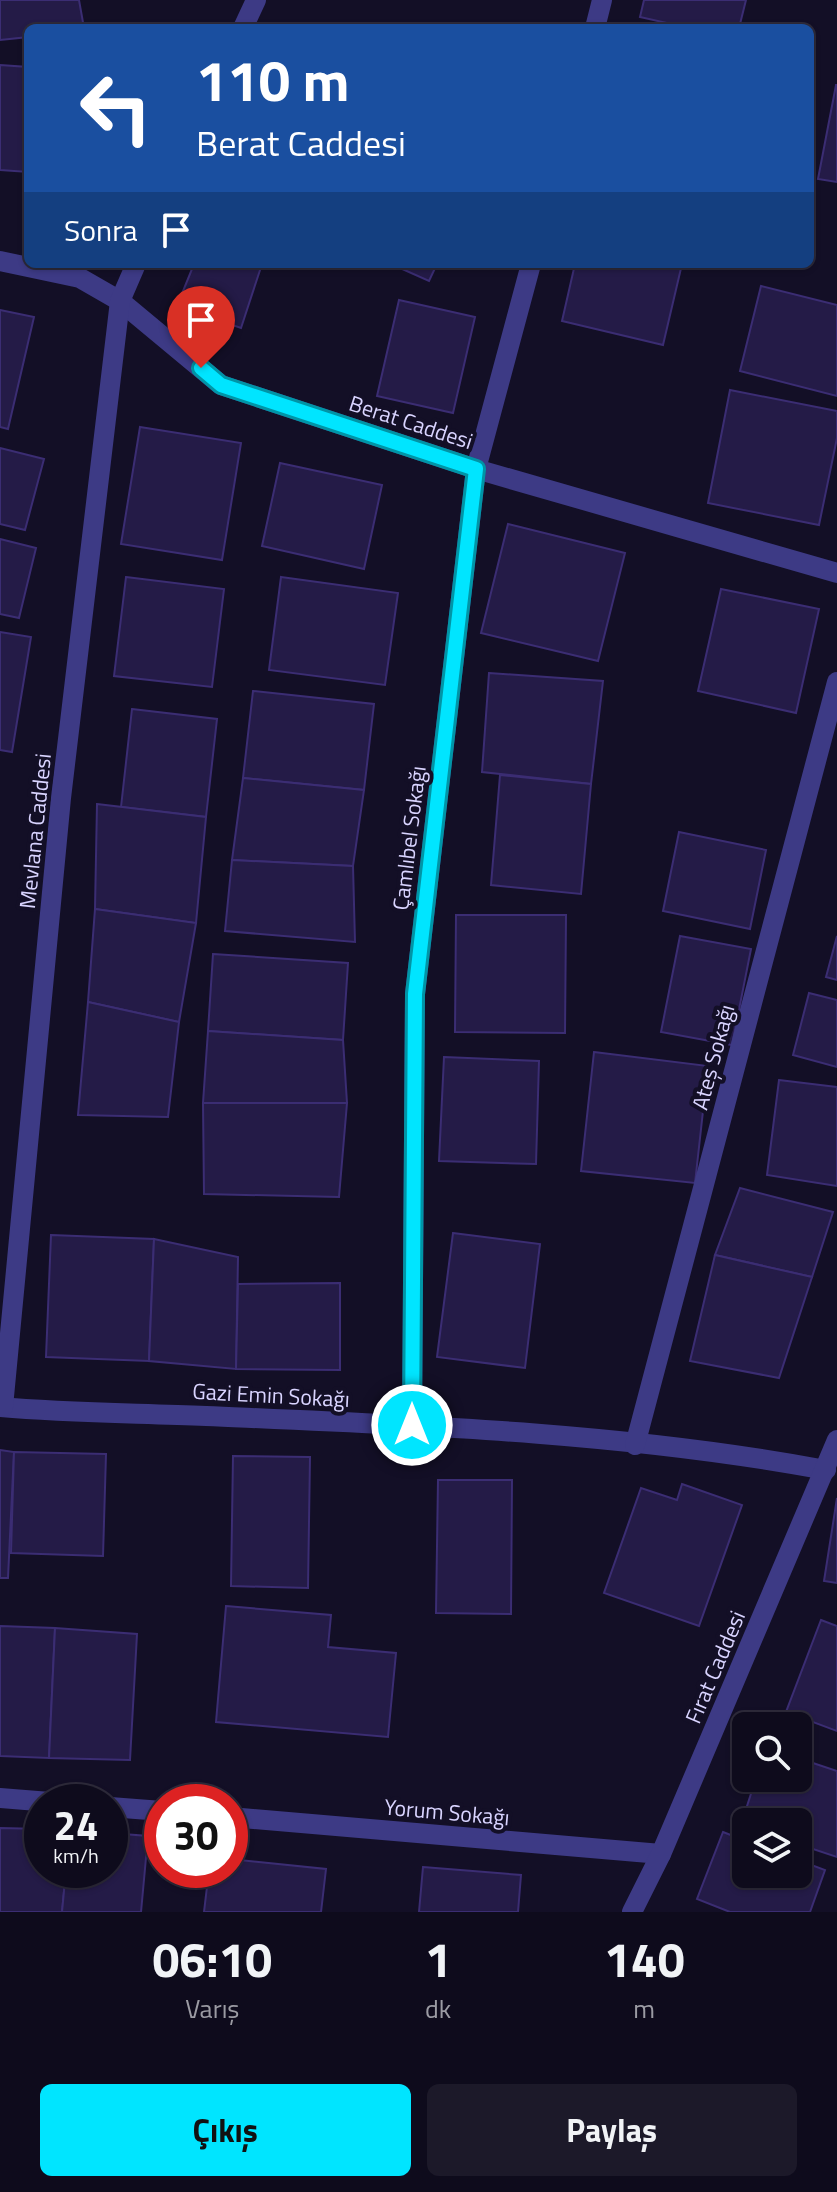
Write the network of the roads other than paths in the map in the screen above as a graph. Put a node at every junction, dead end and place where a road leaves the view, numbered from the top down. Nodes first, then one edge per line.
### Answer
1 (256, 0) edge
2 (602, 0) edge
3 (245, 24) edge
4 (596, 24) edge
5 (0, 261) edge
6 (24, 266) edge
7 (33, 268) edge
8 (134, 268) edge
9 (530, 268) edge
10 (120, 301) junction
11 (476, 469) junction
12 (837, 573) edge
13 (837, 682) edge
14 (2, 1407) edge
15 (412, 1425) junction
16 (837, 1440) edge
17 (635, 1445) junction
18 (826, 1470) junction
19 (0, 1798) edge
20 (24, 1800) edge
21 (248, 1819) edge
22 (661, 1854) junction
23 (632, 1912) edge

1 - 3 street
2 - 4 street
5 - 6 street, Berat Caddesi
7 - 10 street, Berat Caddesi
8 - 10 street, Mevlana Caddesi
9 - 11 street, Çamlıbel Sokağı
10 - 11 street, Berat Caddesi
10 - 14 street, Mevlana Caddesi
11 - 12 street, Berat Caddesi
11 - 15 street, Çamlıbel Sokağı
13 - 17 street, Ateş Sokağı
14 - 15 street, Gazi Emin Sokağı
15 - 17 street, Gazi Emin Sokağı
16 - 18 street, Fırat Caddesi
17 - 18 street, Gazi Emin Sokağı
18 - 22 street, Fırat Caddesi
19 - 20 street
21 - 22 street, Yorum Sokağı
22 - 23 street, Fırat Caddesi

